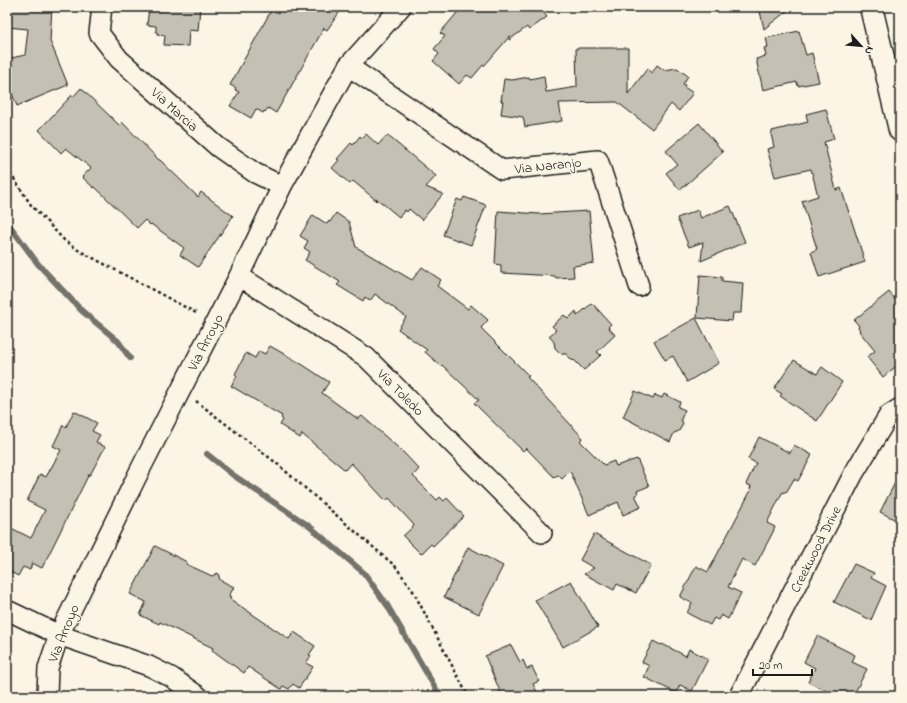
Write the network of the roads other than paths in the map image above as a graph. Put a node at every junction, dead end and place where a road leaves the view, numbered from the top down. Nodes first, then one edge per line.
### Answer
1 (102, 7) edge
2 (401, 7) edge
3 (871, 7) edge
4 (348, 66) junction
5 (900, 130) edge
6 (282, 186) junction
7 (239, 276) junction
8 (639, 286) dead end
9 (900, 408) edge
10 (542, 533) dead end
11 (7, 610) edge
12 (59, 635) junction
13 (47, 696) edge
14 (198, 696) edge
15 (739, 696) edge

1 - 6 street, Via Marcia
2 - 4 street, Via Arroyo
3 - 5 main road
4 - 6 street, Via Arroyo
4 - 8 street, Via Naranjo
6 - 7 street, Via Arroyo
7 - 10 street, Via Toledo
7 - 12 street, Via Arroyo
9 - 15 street, Creekwood Drive
11 - 12 street
12 - 13 street, Via Arroyo
12 - 14 street

